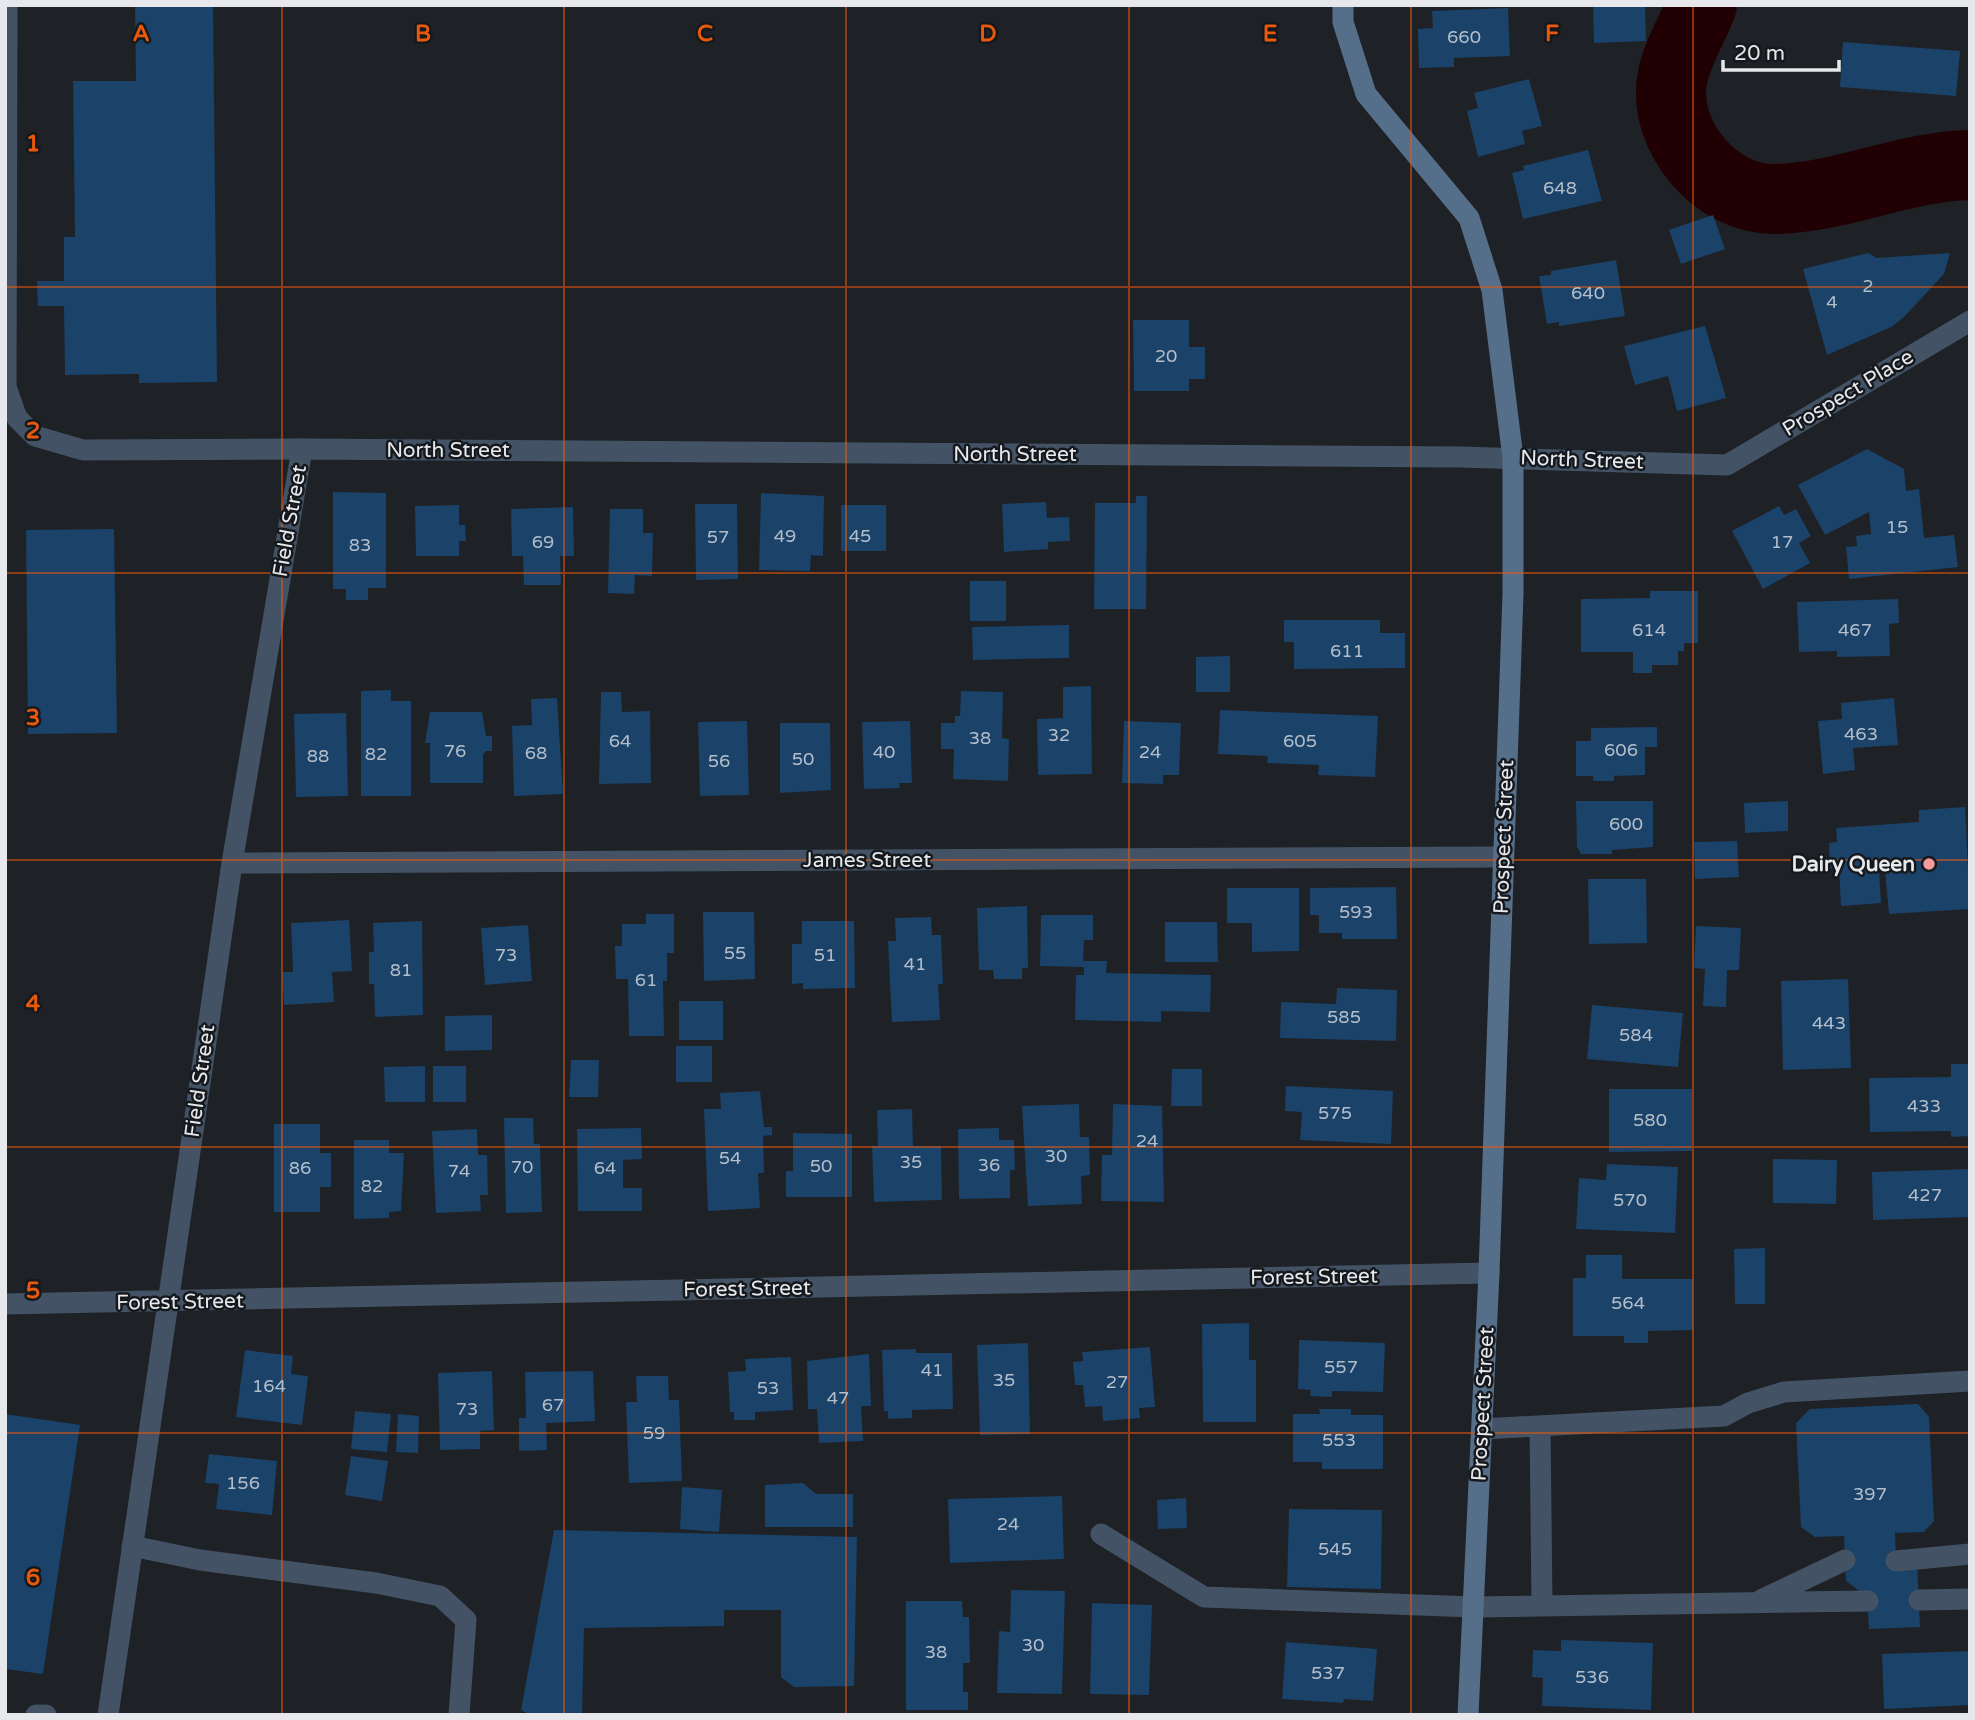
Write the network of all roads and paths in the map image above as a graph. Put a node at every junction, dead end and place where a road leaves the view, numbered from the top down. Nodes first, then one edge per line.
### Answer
1 (7, 5) edge
2 (1343, 5) edge
3 (1970, 321) edge
4 (302, 449) junction
5 (1513, 458) junction
6 (1727, 466) joint
7 (1503, 857) junction
8 (232, 863) junction
9 (1489, 1273) junction
10 (167, 1302) junction
11 (5, 1304) edge
12 (1970, 1381) edge
13 (1540, 1426) junction
14 (1482, 1429) junction
15 (1101, 1534) dead end
16 (132, 1546) junction
17 (1970, 1554) edge
18 (1845, 1560) dead end
19 (1896, 1561) dead end
20 (1919, 1600) dead end
21 (1970, 1600) edge
22 (1868, 1601) dead end
23 (1756, 1603) junction
24 (1542, 1605) junction
25 (1474, 1606) junction
26 (36, 1715) edge
27 (46, 1715) edge
28 (108, 1715) edge
29 (459, 1715) edge
30 (1468, 1715) edge

1 - 4 street, North Street
2 - 5 main road, Prospect Street
3 - 6 street, Prospect Place
4 - 5 street, North Street
4 - 8 street, Field Street
5 - 6 street, North Street
5 - 7 main road, Prospect Street
7 - 8 street, James Street
7 - 9 main road, Prospect Street
8 - 10 street, Field Street
9 - 10 street, Forest Street
9 - 14 main road, Prospect Street
10 - 11 street, Forest Street
10 - 16 street, Field Street
12 - 13 street
13 - 14 street
13 - 24 street
14 - 25 main road, Prospect Street
15 - 25 street
16 - 28 street, Field Street
16 - 29 street
17 - 19 street
18 - 23 street
20 - 21 street
22 - 23 street
23 - 24 street
24 - 25 street
25 - 30 main road, Prospect Street
26 - 27 street

